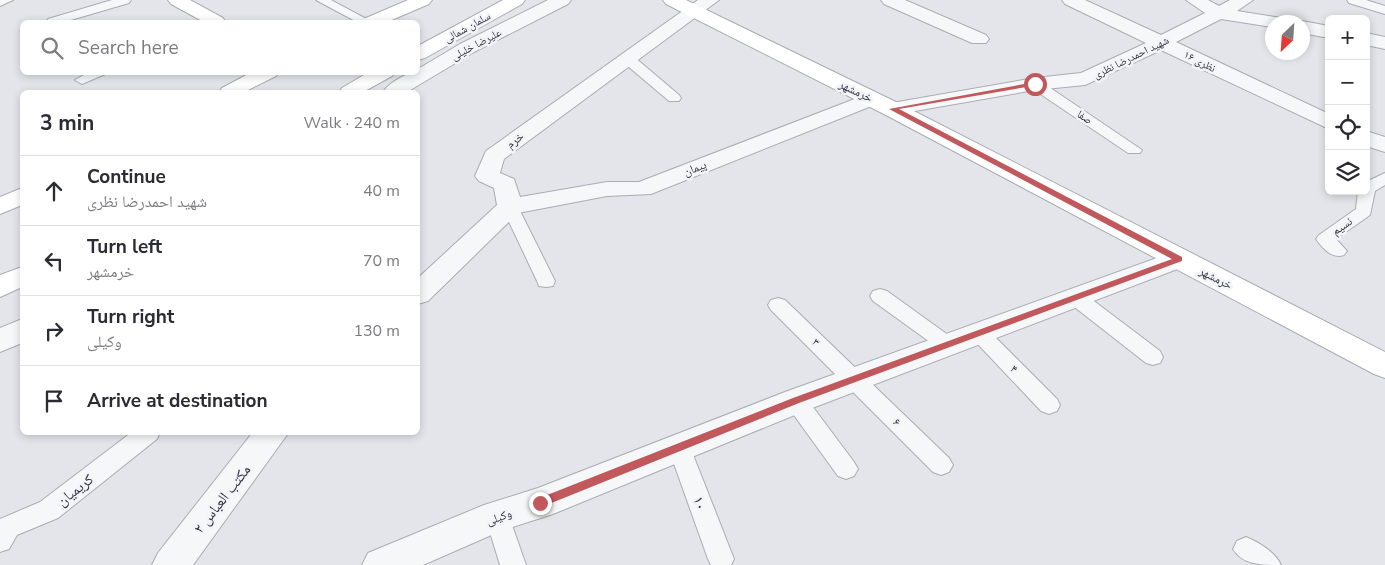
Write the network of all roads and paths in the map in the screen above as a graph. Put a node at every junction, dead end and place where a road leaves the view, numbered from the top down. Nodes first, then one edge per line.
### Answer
1 (7, 0) edge
2 (124, 0) edge
3 (177, 0) edge
4 (322, 0) edge
5 (422, 0) edge
6 (516, 0) edge
7 (562, 0) edge
8 (672, 0) edge
9 (890, 0) edge
10 (1071, 0) edge
11 (1195, 0) edge
12 (1244, 0) edge
13 (1353, 0) edge
14 (0, 2) edge
15 (701, 6) edge
16 (1385, 10) edge
17 (1219, 13) junction
18 (59, 20) edge
19 (212, 20) edge
20 (362, 20) edge
21 (377, 20) edge
22 (1265, 21) edge
23 (1310, 28) edge
24 (1325, 31) edge
25 (979, 39) dead end
26 (1370, 39) edge
27 (1162, 42) junction
28 (1385, 43) edge
29 (420, 53) edge
30 (628, 59) junction
31 (95, 75) edge
32 (263, 75) edge
33 (380, 75) edge
34 (82, 80) dead end
35 (1035, 84) junction
36 (233, 90) edge
37 (353, 90) edge
38 (396, 90) edge
39 (674, 98) dead end
40 (882, 104) junction
41 (1325, 120) edge
42 (1370, 139) edge
43 (1385, 145) edge
44 (1134, 150) dead end
45 (1385, 178) edge
46 (20, 197) edge
47 (0, 206) edge
48 (510, 207) junction
49 (1338, 251) dead end
50 (1179, 259) junction
51 (20, 277) edge
52 (546, 281) dead end
53 (0, 287) edge
54 (420, 292) edge
55 (880, 296) dead end
56 (1075, 297) junction
57 (778, 305) dead end
58 (20, 331) edge
59 (978, 333) junction
60 (0, 340) edge
61 (948, 345) junction
62 (1153, 358) dead end
63 (1385, 366) edge
64 (854, 379) junction
65 (796, 401) junction
66 (1049, 405) dead end
67 (145, 435) edge
68 (271, 435) edge
69 (679, 447) junction
70 (941, 465) dead end
71 (846, 470) dead end
72 (497, 516) junction
73 (3, 531) edge
74 (1246, 548) dead end
75 (721, 559) dead end
76 (171, 565) edge
77 (381, 565) edge
78 (513, 565) edge
79 (1268, 565) edge

1 - 14 lane
2 - 18 lane
3 - 19 street
4 - 20 lane
5 - 21 street
6 - 29 street, سلمان شمالی
7 - 38 street, علیرضا خلیلی
8 - 15 street, خرمشهر
9 - 25 street
10 - 27 street, نظری ۱۶
11 - 17 street
12 - 17 street, شهید احمدرضا نظری
13 - 16 lane
15 - 30 street, خرم
15 - 40 street, خرمشهر
17 - 22 street
17 - 27 street, شهید احمدرضا نظری
23 - 24 street
26 - 28 street
27 - 35 street, شهید احمدرضا نظری
27 - 41 street, نظری ۱۶
30 - 39 lane
30 - 48 street, خرم
31 - 34 lane
32 - 36 street
33 - 37 street
35 - 40 street, شهید احمدرضا نظری
35 - 44 lane, صفا
40 - 48 street, پیمان
40 - 50 street, خرمشهر
42 - 43 street
45 - 49 lane, نسیم
46 - 47 street
48 - 52 lane
48 - 54 street
50 - 56 street, وکیلی
50 - 63 street, خرمشهر
51 - 53 street
55 - 61 lane
56 - 59 street, وکیلی
56 - 62 lane
57 - 64 lane, ۳
58 - 60 street
59 - 61 street, وکیلی
59 - 66 lane, ۴
61 - 64 street, وکیلی
64 - 65 street, وکیلی
64 - 70 lane, ۶
65 - 69 street, وکیلی
65 - 71 lane
67 - 73 lane, کریمیان
68 - 76 street, مکتب العباس ۲
69 - 72 street, وکیلی
69 - 75 lane, ۱۰
72 - 77 street, وکیلی
72 - 78 lane
74 - 79 lane

